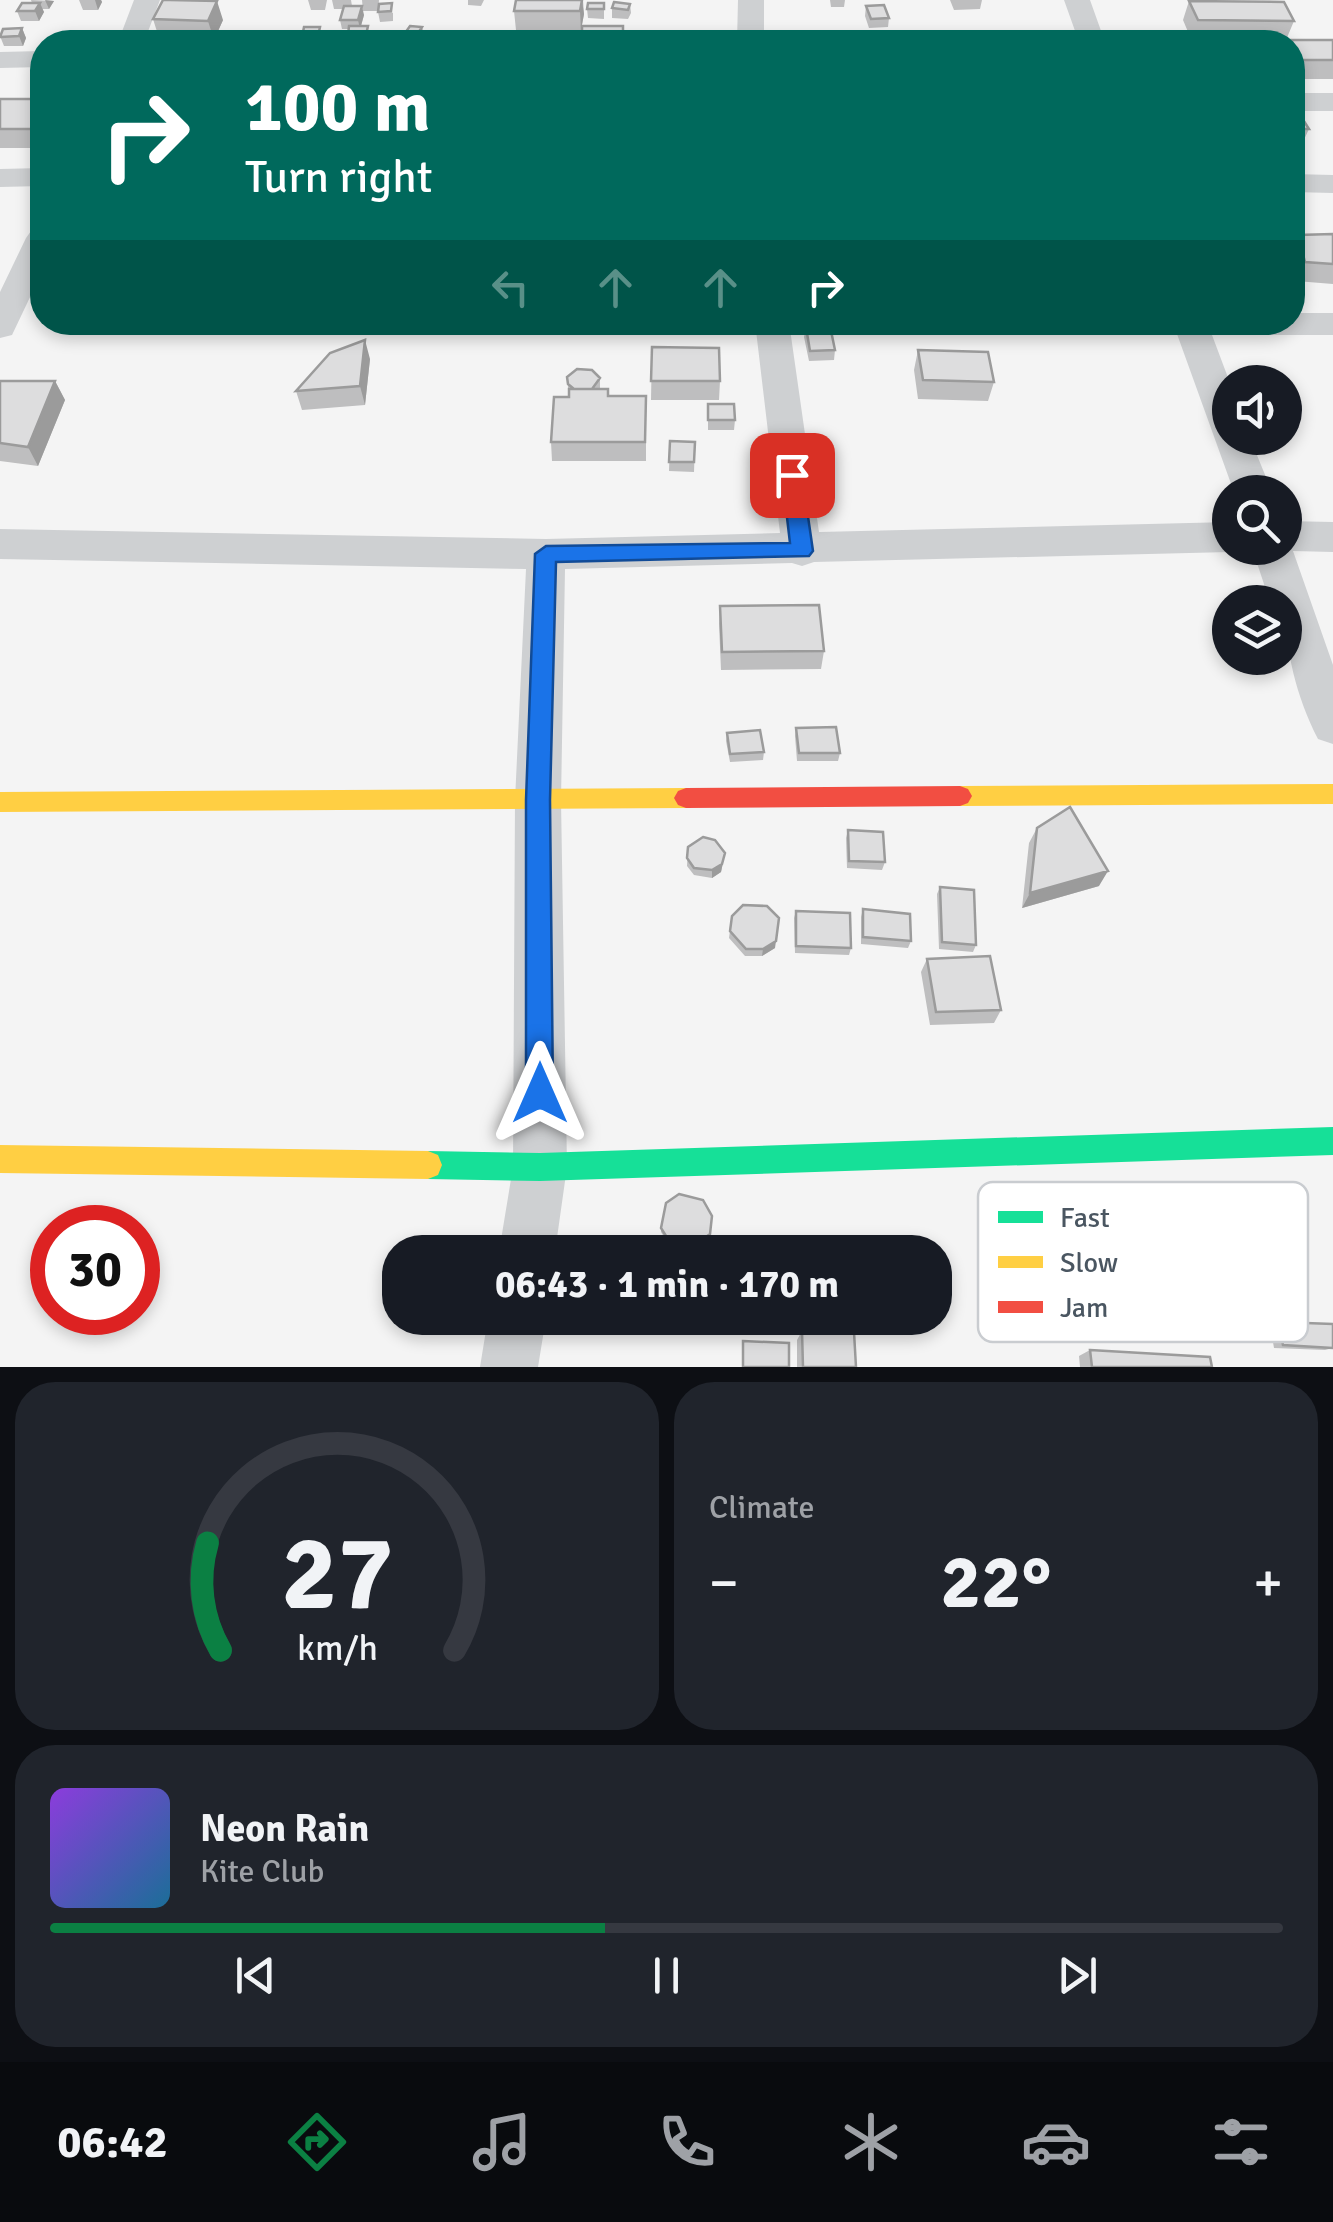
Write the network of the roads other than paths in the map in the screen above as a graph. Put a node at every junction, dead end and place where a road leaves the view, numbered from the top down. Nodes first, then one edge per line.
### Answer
1 (147, 0) edge
2 (751, 0) edge
3 (1077, 0) edge
4 (136, 30) edge
5 (752, 30) edge
6 (1088, 30) edge
7 (30, 59) edge
8 (0, 60) edge
9 (1305, 102) edge
10 (1333, 102) edge
11 (0, 178) edge
12 (30, 178) edge
13 (1305, 183) edge
14 (1333, 184) edge
15 (30, 269) edge
16 (13, 314) edge
17 (1305, 324) edge
18 (1333, 324) edge
19 (774, 335) edge
20 (1195, 335) edge
21 (1212, 382) edge
22 (1302, 536) edge
23 (1333, 537) edge
24 (1212, 538) edge
25 (0, 544) edge
26 (802, 551) junction
27 (546, 554) junction
28 (1278, 565) edge
29 (1333, 726) edge
30 (1333, 794) edge
31 (538, 800) junction
32 (0, 802) edge
33 (1333, 1141) edge
34 (0, 1159) edge
35 (540, 1167) junction
36 (529, 1235) edge
37 (514, 1335) edge
38 (509, 1367) edge

1 - 4 street
2 - 5 street
3 - 6 street
7 - 8 street
9 - 10 street
11 - 12 street
13 - 14 street
15 - 16 street
17 - 18 street
19 - 26 street
20 - 21 street
22 - 23 street
24 - 26 street
25 - 27 street
26 - 27 street
27 - 31 street
28 - 29 street
30 - 31 street
31 - 32 street
31 - 35 street
33 - 35 street
34 - 35 street
35 - 36 street
37 - 38 street

